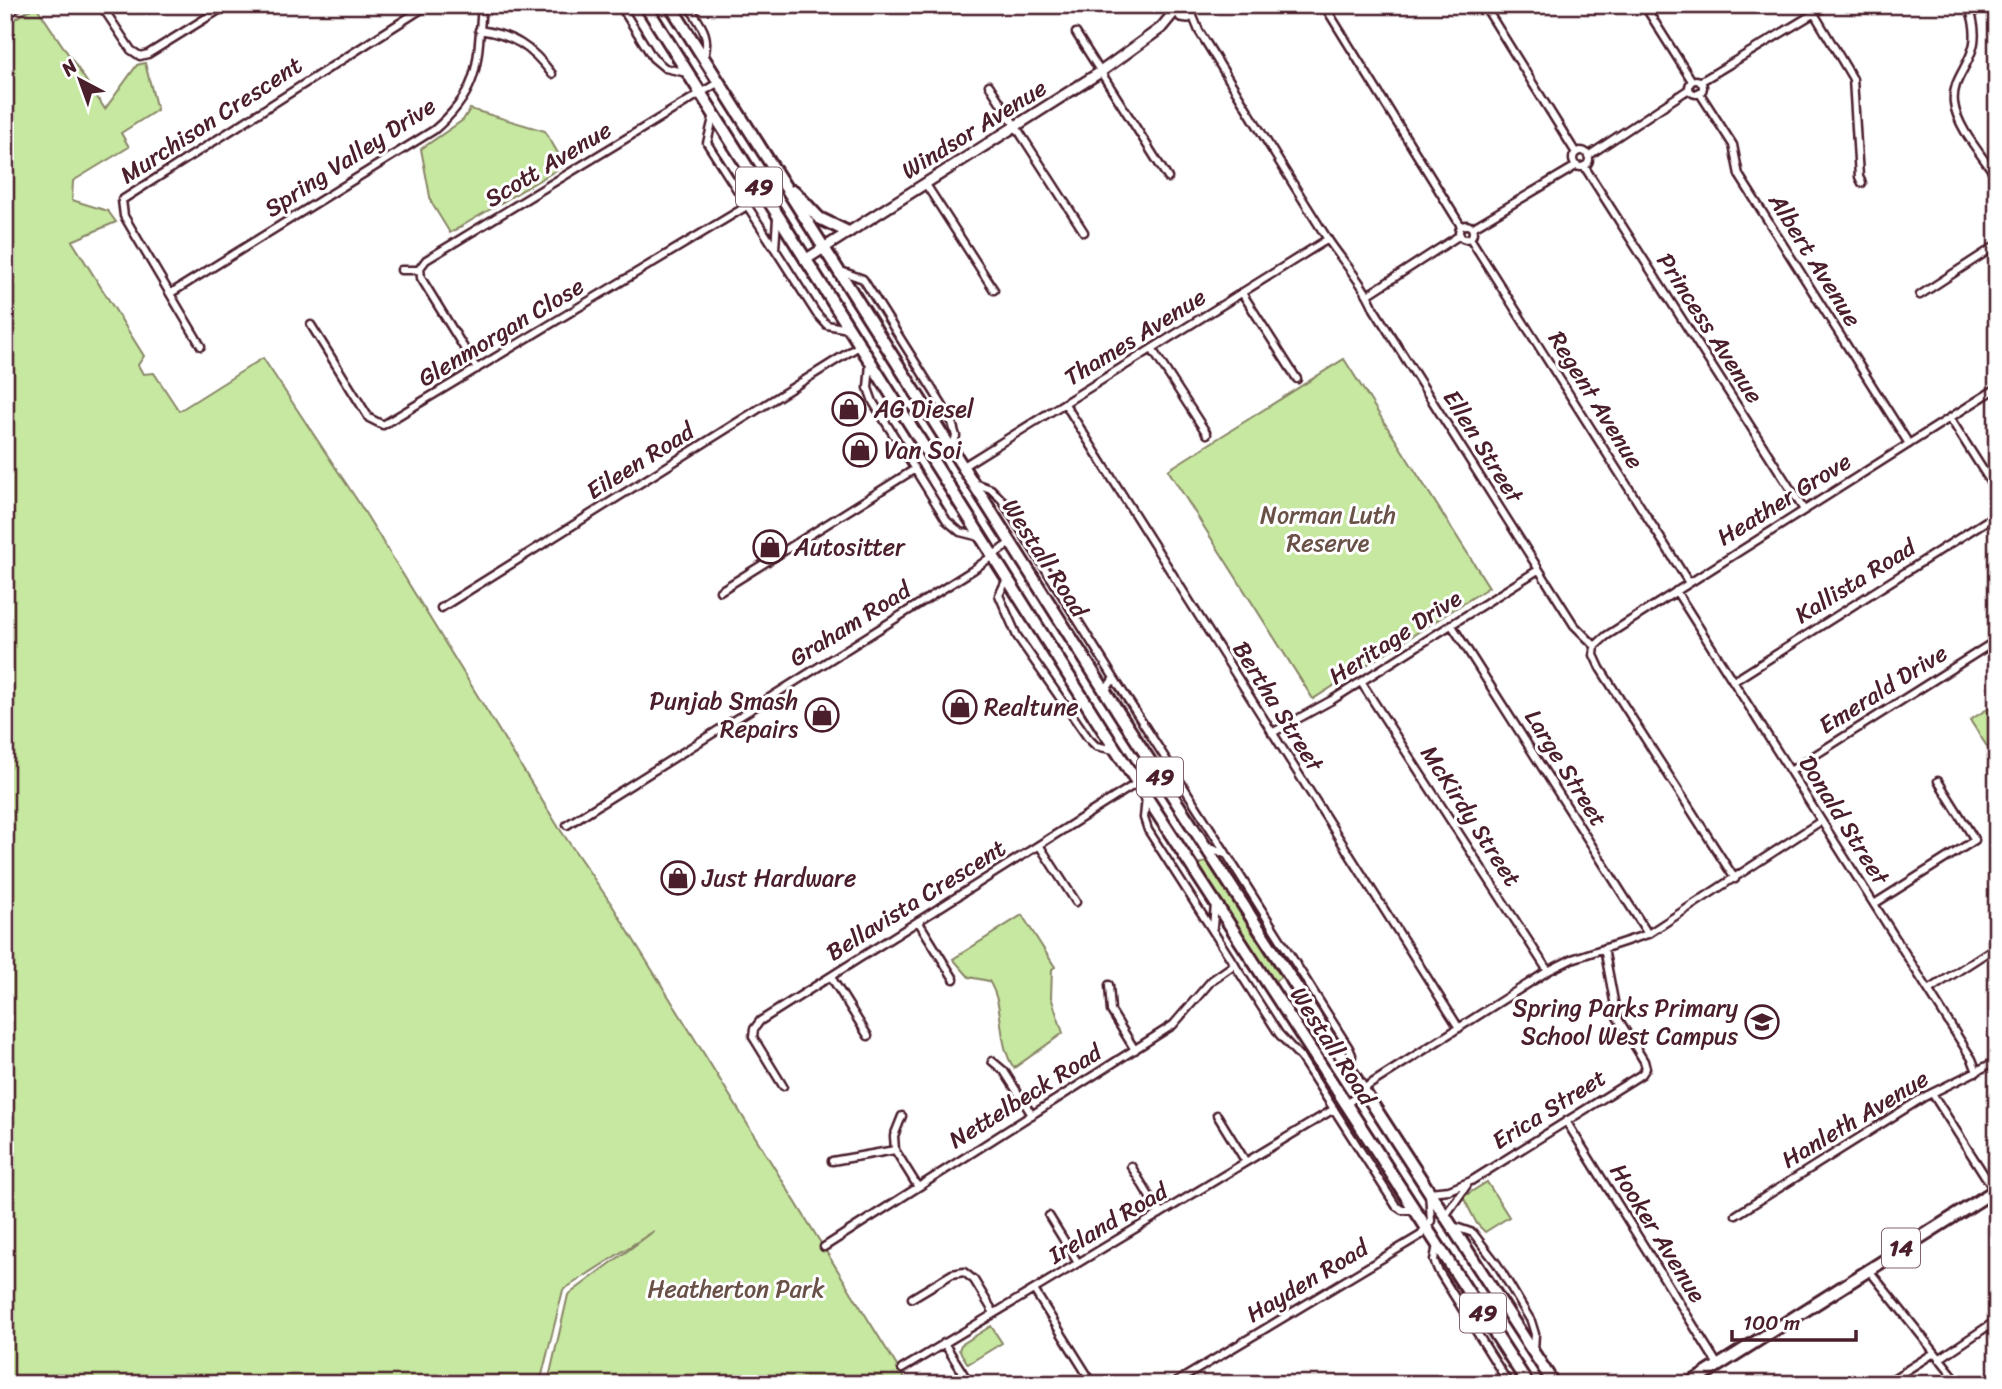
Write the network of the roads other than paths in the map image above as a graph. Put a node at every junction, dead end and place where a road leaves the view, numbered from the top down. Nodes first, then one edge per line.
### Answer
1 (20, 5) edge
2 (101, 5) edge
3 (227, 5) edge
4 (428, 5) edge
5 (482, 5) edge
6 (620, 5) edge
7 (645, 5) edge
8 (670, 5) edge
9 (688, 5) edge
10 (1324, 5) edge
11 (1484, 5) edge
12 (1644, 5) edge
13 (1809, 5) edge
14 (1828, 5) edge
15 (1968, 5) edge
16 (1186, 10) edge
17 (1815, 14) junction
18 (5, 15) edge
19 (480, 30) junction
20 (1076, 33) dead end
21 (704, 58) junction
22 (687, 73) junction
23 (1099, 73) junction
24 (552, 74) dead end
25 (719, 82) junction
26 (1700, 82) junction
27 (989, 85) dead end
28 (1690, 85) junction
29 (1699, 92) junction
30 (701, 94) junction
31 (714, 114) junction
32 (1015, 126) junction
33 (1576, 153) junction
34 (1588, 156) junction
35 (1576, 166) junction
36 (1584, 166) junction
37 (1168, 178) dead end
38 (1997, 178) edge
39 (782, 179) junction
40 (925, 183) junction
41 (1862, 183) dead end
42 (747, 206) junction
43 (777, 215) junction
44 (1461, 226) junction
45 (1472, 228) junction
46 (848, 232) junction
47 (1084, 232) dead end
48 (1460, 235) junction
49 (1470, 238) junction
50 (1328, 239) junction
51 (1997, 245) edge
52 (824, 247) junction
53 (775, 251) junction
54 (805, 260) junction
55 (401, 270) dead end
56 (420, 270) junction
57 (839, 270) junction
58 (994, 290) dead end
59 (171, 293) junction
60 (1242, 293) junction
61 (1369, 294) junction
62 (1920, 295) dead end
63 (311, 325) dead end
64 (848, 329) junction
65 (201, 346) dead end
66 (859, 346) junction
67 (1152, 349) junction
68 (870, 363) junction
69 (477, 369) junction
70 (1297, 379) dead end
71 (1997, 388) edge
72 (1065, 404) junction
73 (1950, 418) junction
74 (1207, 434) dead end
75 (1909, 444) junction
76 (952, 450) junction
77 (962, 467) junction
78 (915, 469) junction
79 (972, 482) junction
80 (1997, 492) edge
81 (1804, 510) junction
82 (1997, 514) edge
83 (980, 537) junction
84 (1010, 543) junction
85 (992, 555) junction
86 (1538, 570) junction
87 (1007, 579) junction
88 (1689, 583) junction
89 (720, 591) dead end
90 (1676, 591) junction
91 (441, 608) dead end
92 (1451, 624) junction
93 (1997, 640) edge
94 (1595, 646) junction
95 (1114, 678) junction
96 (1734, 681) junction
97 (1361, 682) junction
98 (1105, 691) junction
99 (1122, 718) junction
100 (1103, 730) junction
101 (1272, 733) junction
102 (1116, 750) junction
103 (1156, 771) junction
104 (1790, 771) junction
105 (1938, 780) dead end
106 (1137, 783) junction
107 (1146, 797) junction
108 (1821, 821) junction
109 (567, 825) dead end
110 (1203, 844) junction
111 (1039, 845) junction
112 (1227, 855) junction
113 (1735, 879) junction
114 (1076, 902) dead end
115 (1215, 904) junction
116 (1874, 904) junction
117 (918, 921) junction
118 (1215, 933) junction
119 (1648, 934) junction
120 (1997, 946) edge
121 (1604, 947) junction
122 (1235, 964) junction
123 (1548, 971) junction
124 (831, 977) junction
125 (954, 979) dead end
126 (1109, 985) dead end
127 (1928, 990) junction
128 (1459, 1028) junction
129 (868, 1036) dead end
130 (1135, 1050) junction
131 (992, 1061) dead end
132 (1997, 1061) edge
133 (1349, 1071) junction
134 (1977, 1072) junction
135 (783, 1086) dead end
136 (1362, 1090) junction
137 (1932, 1093) junction
138 (1346, 1105) junction
139 (1334, 1109) junction
140 (1032, 1115) junction
141 (1217, 1115) dead end
142 (902, 1116) dead end
143 (1566, 1121) junction
144 (895, 1150) junction
145 (832, 1161) dead end
146 (1246, 1162) junction
147 (1131, 1166) dead end
148 (1471, 1181) junction
149 (918, 1187) junction
150 (1995, 1189) edge
151 (1429, 1192) junction
152 (1416, 1210) junction
153 (1160, 1214) junction
154 (1736, 1215) dead end
155 (1049, 1216) dead end
156 (1448, 1221) junction
157 (1428, 1228) junction
158 (1438, 1244) junction
159 (824, 1247) dead end
160 (1078, 1263) junction
161 (1868, 1269) junction
162 (1034, 1290) junction
163 (912, 1298) dead end
164 (994, 1313) junction
165 (1997, 1320) edge
166 (944, 1343) junction
167 (1934, 1353) junction
168 (1534, 1354) junction
169 (1939, 1359) junction
170 (1718, 1366) junction
171 (902, 1369) dead end
172 (1694, 1382) edge
173 (970, 1384) edge
174 (1093, 1384) edge
175 (1172, 1384) edge
176 (1509, 1384) edge
177 (1528, 1384) edge
178 (1553, 1384) edge
179 (1885, 1384) edge
180 (1960, 1384) edge

1 - 18 street
2 - 3 street
4 - 59 street, Murchison Crescent
5 - 19 street, Spring Valley Drive
6 - 22 street
7 - 22 main road, Westall Road / 49
8 - 21 main road, Westall Road / 49
9 - 21 street
10 - 44 street
11 - 33 street
12 - 28 street
13 - 17 street
14 - 17 street
15 - 38 street
16 - 23 street, Windsor Avenue
16 - 50 street, Ellen Street
17 - 26 street
17 - 41 street
19 - 24 street
19 - 59 street, Spring Valley Drive
20 - 23 street
21 - 25 main road, Westall Road / 49
22 - 30 main road, Westall Road / 49
23 - 32 street, Windsor Avenue
23 - 37 street
25 - 30 street, Scott Avenue
25 - 39 main road, Westall Road / 49
26 - 28 street
26 - 29 street
27 - 32 street
28 - 29 street
28 - 34 street
29 - 75 street, Albert Avenue
30 - 31 main road, Westall Road / 49
30 - 56 street, Scott Avenue
31 - 42 street
31 - 43 main road, Westall Road / 49
32 - 40 street, Windsor Avenue
32 - 47 street
33 - 34 street
33 - 35 street
34 - 36 street
35 - 36 street
35 - 45 street
36 - 81 street, Princess Avenue
39 - 46 main road
39 - 52 main road, Westall Road / 49
40 - 46 street, Windsor Avenue
40 - 58 street
42 - 53 street
42 - 69 street, Glenmorgan Close
43 - 53 street
43 - 54 main road, Westall Road / 49
44 - 45 street
44 - 48 street
45 - 49 street
46 - 52 street, Windsor Avenue
48 - 49 street
48 - 61 street
49 - 88 street, Regent Avenue
50 - 60 street, Thames Avenue
50 - 61 street, Ellen Street
51 - 62 street
52 - 54 street, Windsor Avenue
52 - 57 main road, Westall Road / 49
53 - 64 street
54 - 64 main road, Westall Road / 49
55 - 56 street
56 - 69 street
57 - 76 main road, Westall Road / 49
57 - 76 street, Westall Road
59 - 65 street, Murchison Crescent
60 - 67 street, Thames Avenue
60 - 70 street
61 - 86 street, Ellen Street
63 - 69 street, Glenmorgan Close
64 - 66 main road, Westall Road / 49
66 - 68 main road, Westall Road / 49
66 - 91 street, Eileen Road
67 - 72 street, Thames Avenue
67 - 74 street
68 - 78 street
68 - 83 main road, Westall Road / 49
71 - 73 street, Heather Grove
72 - 77 street, Thames Avenue
72 - 101 street, Bertha Street
73 - 75 street, Heather Grove
73 - 80 street
75 - 81 street, Heather Grove
76 - 77 main road, Westall Road / 49
77 - 79 main road, Westall Road / 49
78 - 83 street
78 - 89 street
79 - 84 main road, Westall Road / 49
79 - 95 street, Westall Road
81 - 88 street, Heather Grove
82 - 96 street, Kallista Road
83 - 85 main road, Westall Road / 49
84 - 85 street, Graham Road
84 - 98 main road, Westall Road / 49
85 - 87 main road, Westall Road / 49
85 - 109 street, Graham Road
86 - 92 street, Heritage Drive
86 - 94 street, Ellen Street
87 - 100 main road, Westall Road / 49
87 - 102 street, Westall Road
88 - 90 street, Heather Grove
90 - 94 street, Heather Grove
90 - 96 street, Donald Street
92 - 97 street, Heritage Drive
92 - 119 street, Large Street
93 - 104 street, Emerald Drive
94 - 113 street, Ellen Street
95 - 98 street
95 - 112 street, Westall Road
96 - 104 street, Donald Street
97 - 101 street, Heritage Drive
97 - 123 street, McKirdy Street
98 - 99 main road, Westall Road / 49
99 - 100 main road
99 - 103 main road, Westall Road / 49
100 - 102 main road, Westall Road / 49
101 - 128 street, Bertha Street
102 - 106 main road, Westall Road / 49
103 - 106 street, Bellavista Crescent
103 - 110 main road, Westall Road / 49
104 - 108 street, Donald Street
105 - 116 street
106 - 107 main road, Westall Road / 49
106 - 111 street, Bellavista Crescent
107 - 115 main road, Westall Road / 49
107 - 118 street, Westall Road
108 - 113 street
108 - 116 street, Donald Street
110 - 112 street
110 - 133 main road, Westall Road / 49
111 - 114 street
111 - 117 street, Bellavista Crescent
112 - 133 street, Westall Road
113 - 119 street
115 - 118 street
115 - 138 main road, Westall Road / 49
116 - 127 street, Donald Street
117 - 124 street, Bellavista Crescent
117 - 125 street
118 - 122 street, Westall Road
119 - 121 street
120 - 127 street
121 - 123 street
121 - 143 street, Erica Street
122 - 130 street, Nettelbeck Road
122 - 139 street, Westall Road
123 - 128 street
124 - 129 street
124 - 135 street, Bellavista Crescent
126 - 130 street
127 - 134 street, Donald Street
128 - 136 street
130 - 140 street, Nettelbeck Road
131 - 140 street
132 - 134 street, Hanleth Avenue
133 - 136 main road, Westall Road / 49
134 - 137 street, Hanleth Avenue
136 - 138 street
136 - 151 main road, Westall Road / 49
137 - 150 street
137 - 154 street, Hanleth Avenue
138 - 152 main road, Westall Road / 49
139 - 146 street, Ireland Road
139 - 152 street, Westall Road
140 - 149 street, Nettelbeck Road
141 - 146 street
142 - 144 street
143 - 148 street, Erica Street
143 - 170 street, Hooker Avenue
144 - 145 street
144 - 149 street
146 - 153 street, Ireland Road
147 - 153 street
148 - 151 street, Erica Street
148 - 156 street, Erica Street
149 - 159 street, Nettelbeck Road
150 - 161 main road, 14
151 - 156 main road, Westall Road / 49
151 - 157 street
152 - 157 main road, Westall Road / 49
153 - 160 street, Ireland Road
155 - 160 street
156 - 168 main road, Westall Road / 49
156 - 168 street, Westall Road
157 - 158 main road, Westall Road / 49
157 - 175 street, Hayden Road
158 - 176 street, Westall Road
158 - 177 main road, Westall Road / 49
160 - 162 street, Ireland Road
161 - 167 street
161 - 170 main road, 14
162 - 164 street, Ireland Road
162 - 174 street
163 - 164 street
164 - 166 street, Ireland Road
165 - 169 street
166 - 171 street, Ireland Road
166 - 173 street
167 - 169 street
167 - 179 street
168 - 178 main road, Westall Road / 49
169 - 180 street
170 - 172 main road, 14

